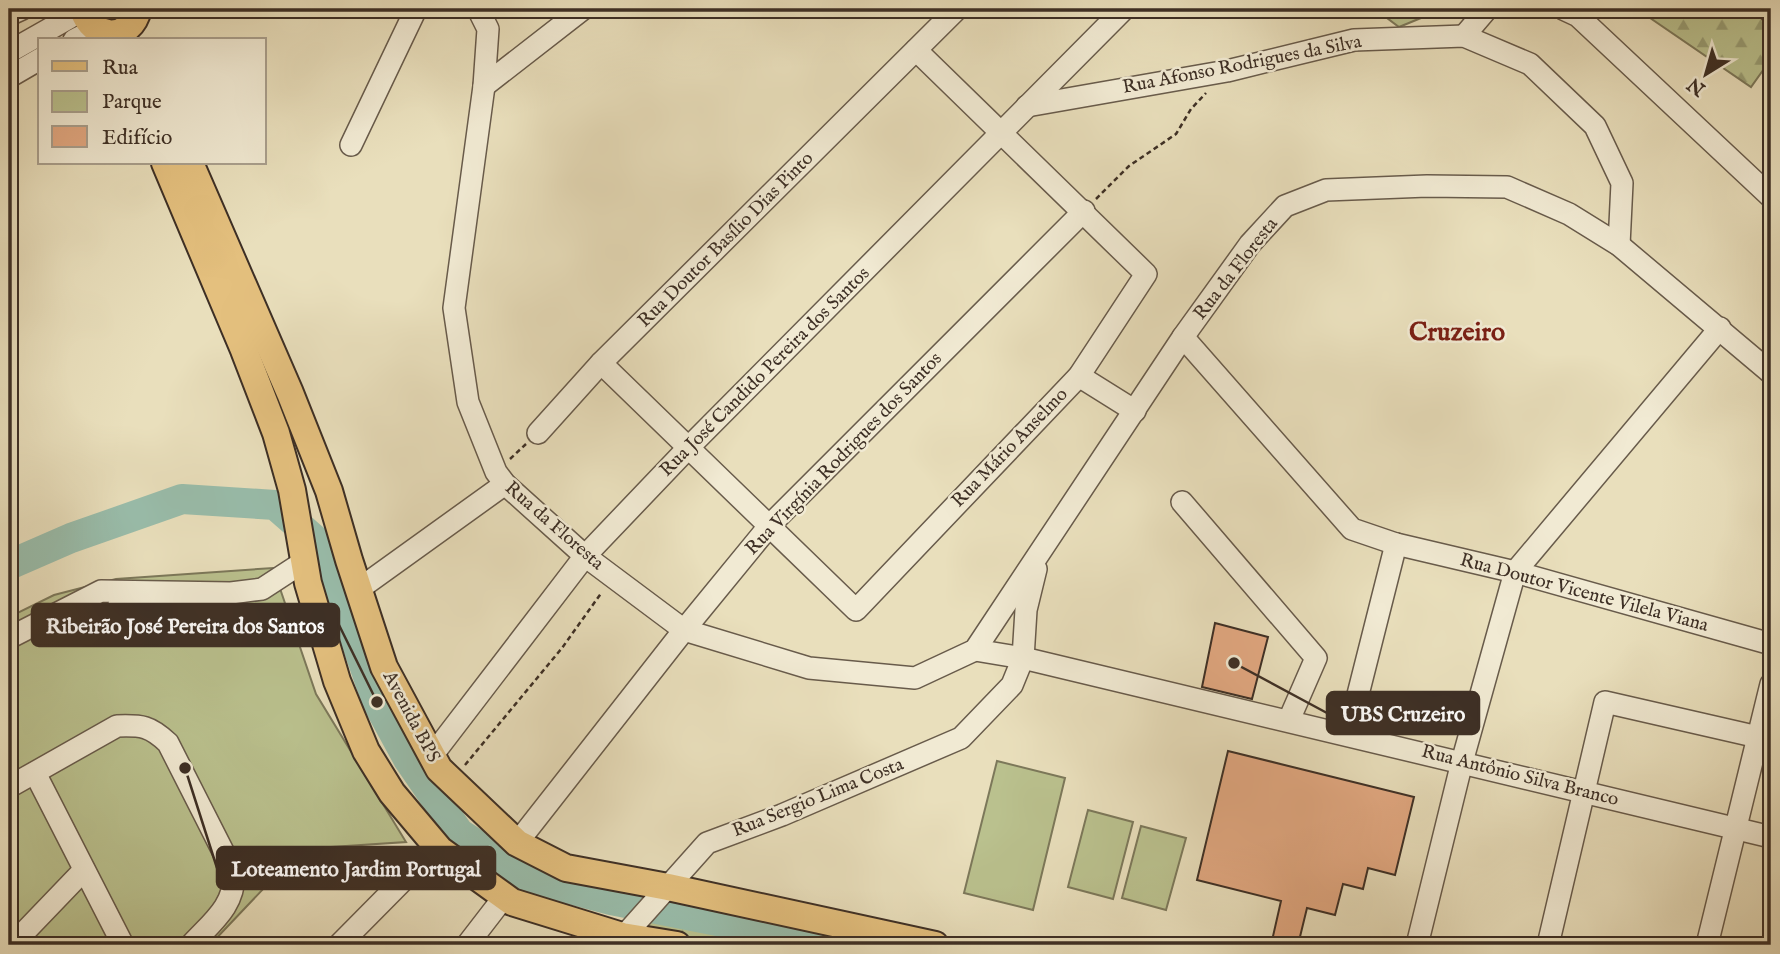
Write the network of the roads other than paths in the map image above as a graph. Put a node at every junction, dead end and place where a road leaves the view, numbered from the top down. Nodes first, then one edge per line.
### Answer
1 (22, 9) edge
2 (416, 9) edge
3 (478, 9) edge
4 (583, 9) edge
5 (957, 9) edge
6 (1124, 9) edge
7 (1487, 9) edge
8 (1563, 9) edge
9 (9, 15) edge
10 (106, 27) edge
11 (1464, 36) junction
12 (63, 38) edge
13 (38, 45) edge
14 (916, 50) junction
15 (9, 52) edge
16 (38, 60) edge
17 (9, 76) edge
18 (484, 86) junction
19 (1027, 106) junction
20 (1001, 133) junction
21 (351, 145) dead end
22 (165, 164) edge
23 (190, 164) edge
24 (1771, 197) edge
25 (1084, 211) junction
26 (1619, 246) junction
27 (1720, 328) junction
28 (1183, 337) junction
29 (601, 363) junction
30 (1771, 373) edge
31 (1079, 376) junction
32 (1135, 411) junction
33 (538, 433) road end
34 (689, 447) junction
35 (500, 478) junction
36 (1182, 502) dead end
37 (770, 526) junction
38 (1396, 544) junction
39 (1040, 553) junction
40 (303, 554) junction
41 (585, 556) junction
42 (1515, 572) junction
43 (261, 589) junction
44 (359, 589) junction
45 (59, 612) junction
46 (266, 624) junction
47 (684, 630) junction
48 (323, 633) junction
49 (9, 638) edge
50 (1771, 644) edge
51 (975, 650) junction
52 (1023, 658) junction
53 (1771, 684) edge
54 (1289, 720) junction
55 (1348, 734) junction
56 (1758, 737) junction
57 (432, 757) junction
58 (1462, 762) junction
59 (34, 773) junction
60 (9, 787) edge
61 (1584, 792) junction
62 (1735, 828) junction
63 (1771, 836) edge
64 (517, 843) junction
65 (430, 852) junction
66 (84, 870) junction
67 (666, 889) junction
68 (504, 897) junction
69 (621, 937) edge
70 (12, 945) edge
71 (123, 945) edge
72 (191, 945) edge
73 (338, 945) edge
74 (467, 945) edge
75 (677, 945) edge
76 (935, 945) edge
77 (1417, 945) edge
78 (1548, 945) edge
79 (1706, 945) edge

1 - 9 street
2 - 21 street
3 - 18 street, Rua da Floresta
4 - 18 street
5 - 14 street, Rua Doutor Basílio Dias Pinto
6 - 19 street, Rua José Candido Pereira dos Santos
7 - 11 street
8 - 24 street
10 - 12 street
11 - 19 street, Rua Afonso Rodrigues da Silva
11 - 26 street, Rua Afonso Rodrigues da Silva
13 - 15 street
14 - 20 street
14 - 29 street, Rua Doutor Basílio Dias Pinto
16 - 17 street
18 - 35 street, Rua da Floresta
19 - 20 street, Rua José Candido Pereira dos Santos
20 - 25 street
20 - 34 street, Rua José Candido Pereira dos Santos
22 - 40 main road
23 - 44 main road, Avenida BPS
25 - 31 street, Rua Mário Anselmo
25 - 37 street, Rua Virgínia Rodrigues dos Santos
26 - 27 street, Rua da Floresta
26 - 28 street, Rua da Floresta
27 - 30 street, Rua da Floresta
27 - 42 street
28 - 32 street, Rua da Floresta
28 - 38 street, Rua Doutor Vicente Vilela Viana
29 - 33 street, Rua Doutor Basílio Dias Pinto
29 - 34 street
31 - 32 street
31 - 37 street, Rua Mário Anselmo
32 - 39 street, Rua da Floresta
34 - 37 street
34 - 41 street, Rua José Candido Pereira dos Santos
35 - 41 street, Rua da Floresta
35 - 44 street
36 - 54 street
37 - 47 street, Rua Virgínia Rodrigues dos Santos
38 - 42 street, Rua Doutor Vicente Vilela Viana
38 - 55 street
39 - 51 street, Rua da Floresta
39 - 52 street
40 - 43 street
40 - 48 main road
41 - 47 street, Rua da Floresta
41 - 57 street, Rua José Candido Pereira dos Santos
42 - 50 street, Rua Doutor Vicente Vilela Viana
42 - 58 street
43 - 45 street
43 - 46 street
44 - 57 main road, Avenida BPS
45 - 46 street
45 - 49 street
46 - 48 street
47 - 51 street, Rua da Floresta
47 - 64 street, Rua Virgínia Rodrigues dos Santos
48 - 65 main road
51 - 52 street
52 - 54 street, Rua Antônio Silva Branco
52 - 67 street, Rua Sergio Lima Costa
53 - 56 street
54 - 55 street, Rua Antônio Silva Branco
55 - 58 street, Rua Antônio Silva Branco
56 - 61 street
56 - 62 street
57 - 64 main road, Avenida BPS
58 - 61 street, Rua Antônio Silva Branco
58 - 77 street
59 - 60 street
59 - 66 street
59 - 72 street
61 - 62 street, Rua Antônio Silva Branco
61 - 78 street
62 - 63 street, Rua Antônio Silva Branco
62 - 79 street
64 - 67 main road, Avenida BPS
65 - 68 main road
65 - 73 street
66 - 70 street
66 - 71 street
67 - 69 street, Rua Sergio Lima Costa
67 - 76 main road, Avenida BPS
68 - 69 main road
68 - 74 street
69 - 75 main road

